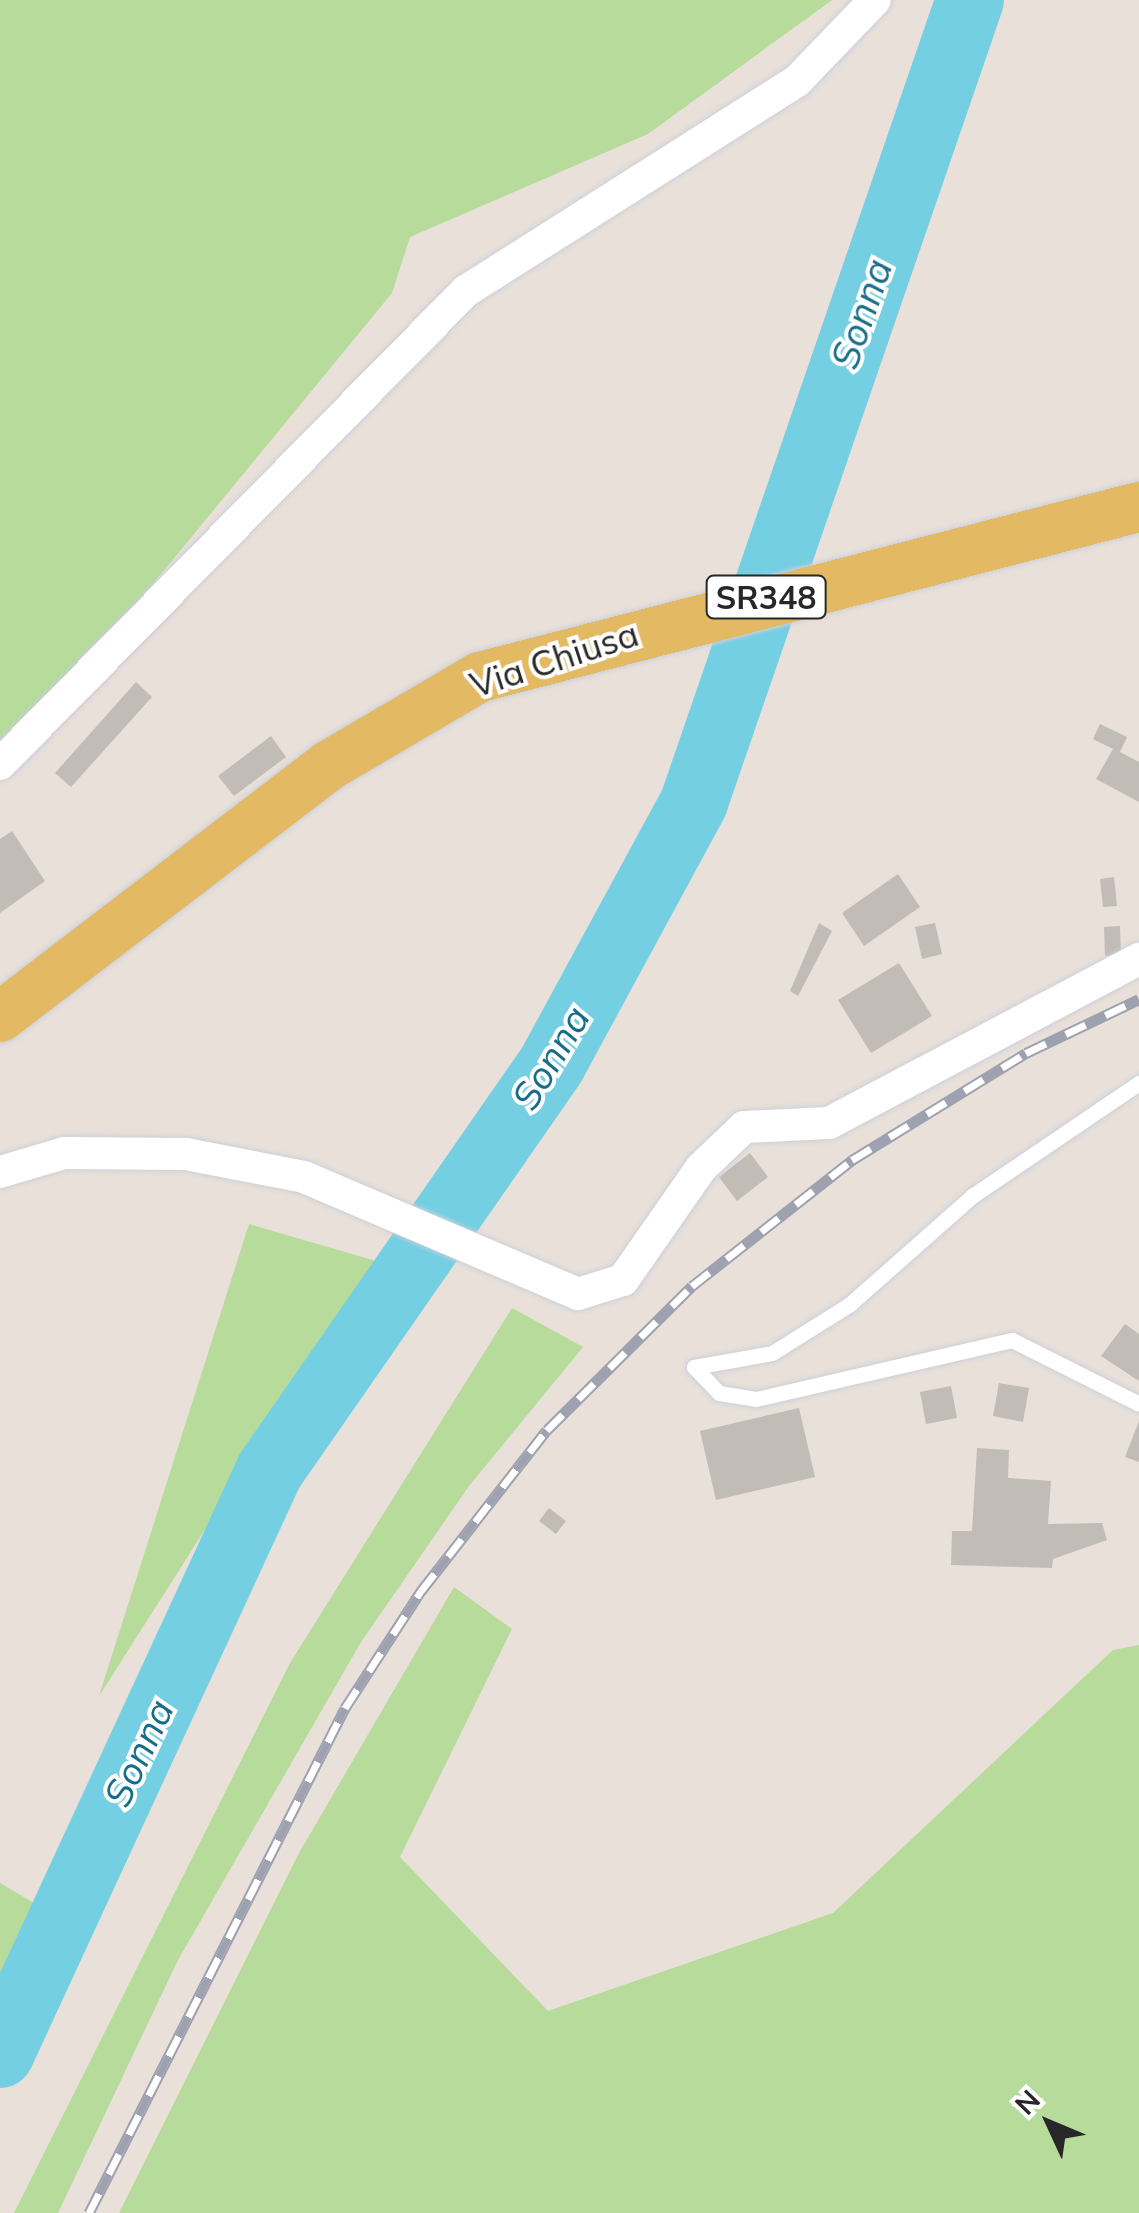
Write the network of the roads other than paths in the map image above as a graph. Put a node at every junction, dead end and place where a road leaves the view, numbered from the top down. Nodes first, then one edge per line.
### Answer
1 (875, 0) edge
2 (1139, 507) edge
3 (0, 764) edge
4 (1139, 959) edge
5 (0, 1017) edge
6 (1139, 1083) edge
7 (0, 1172) edge
8 (1139, 1404) edge

1 - 3 street
2 - 5 main road, Via Chiusa / SR348
4 - 7 street
6 - 8 lane

